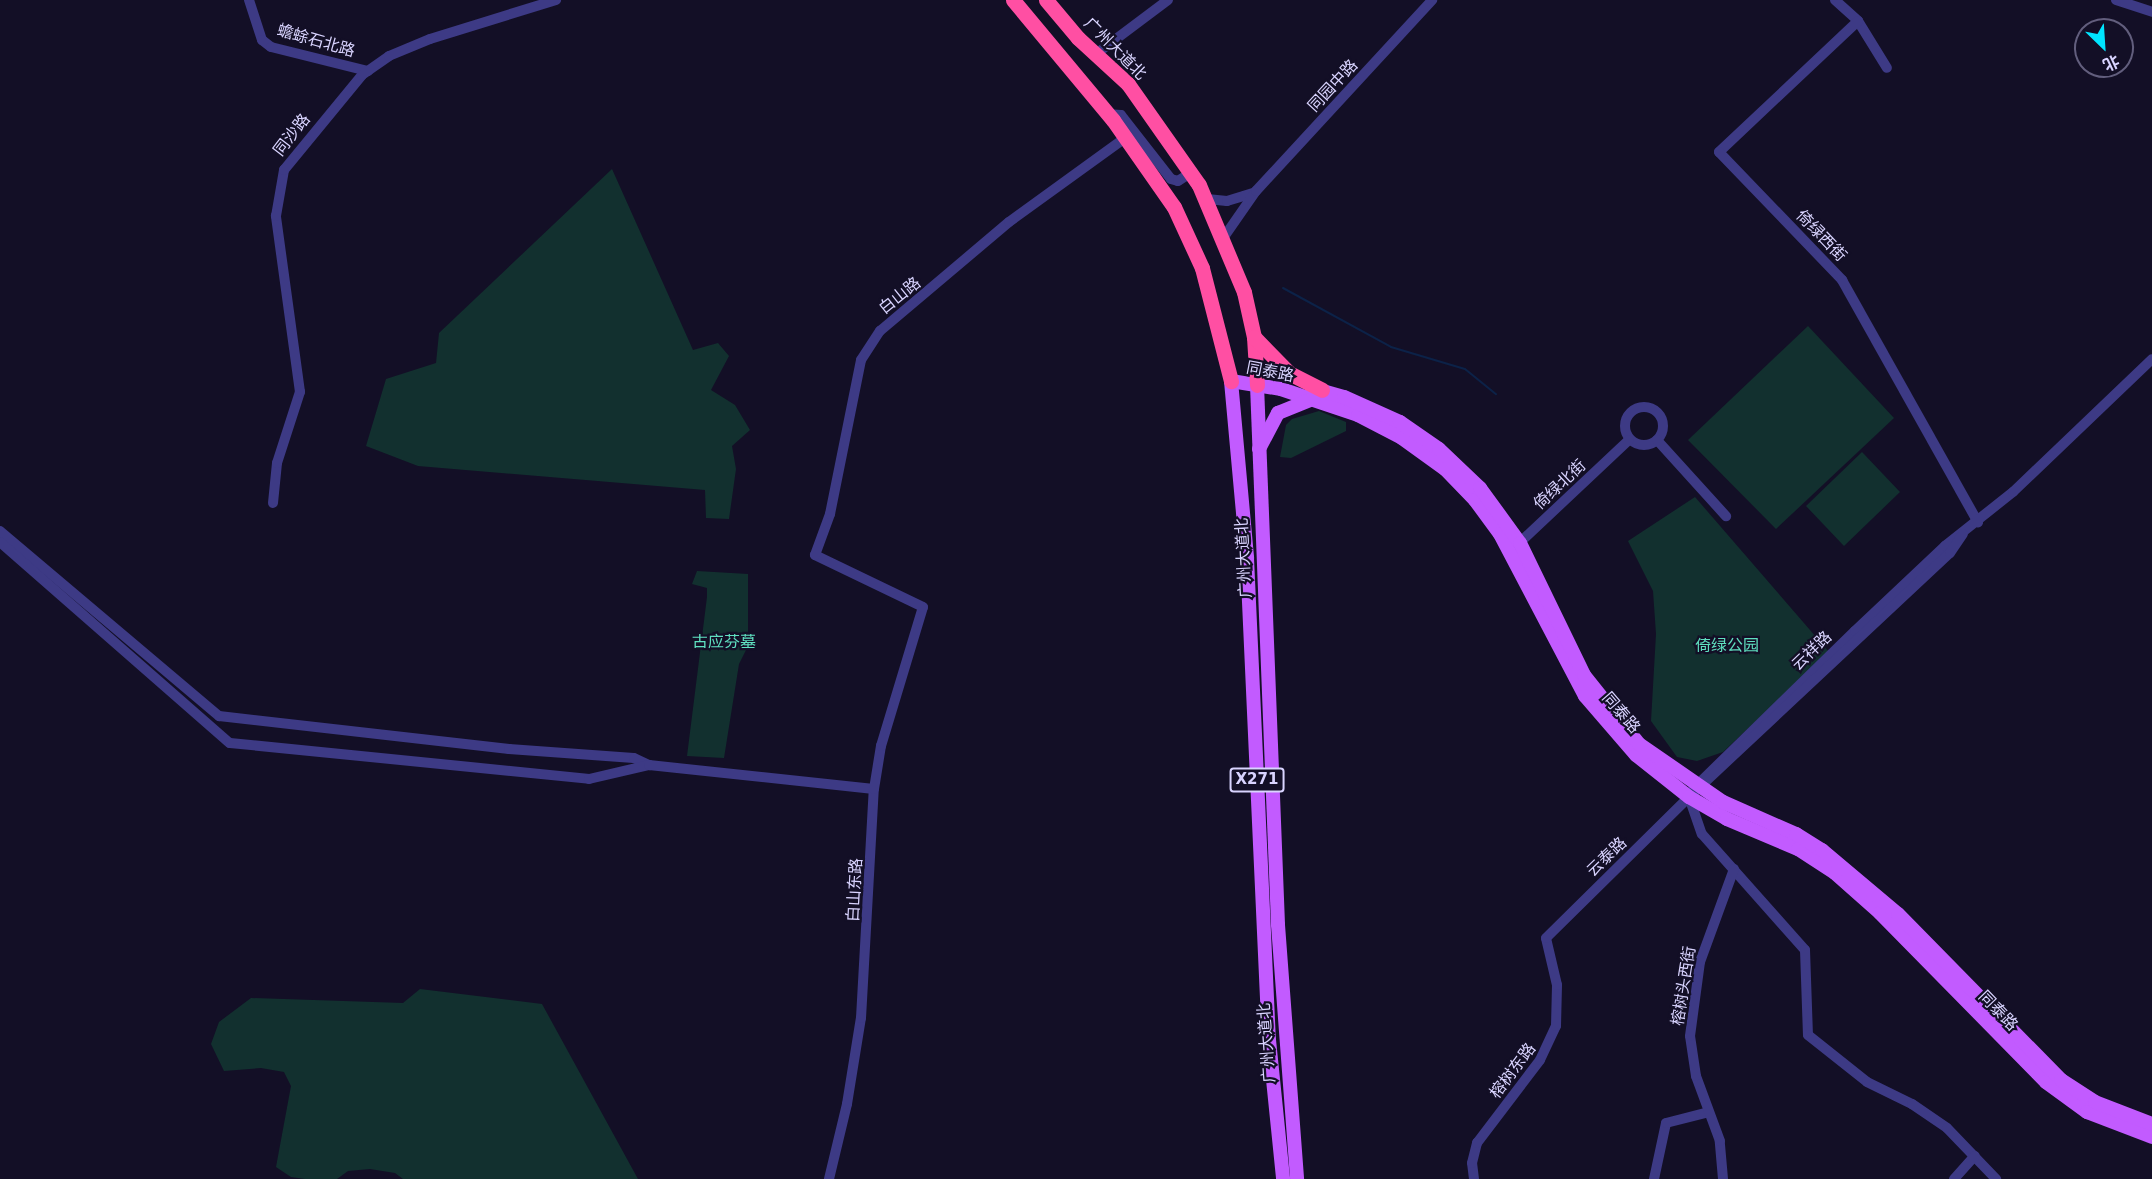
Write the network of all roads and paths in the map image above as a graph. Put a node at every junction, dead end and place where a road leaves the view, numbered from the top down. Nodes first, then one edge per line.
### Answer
1 (249, 0) edge
2 (556, 0) edge
3 (1013, 0) edge
4 (1046, 0) edge
5 (1168, 0) edge
6 (1432, 0) edge
7 (1835, 0) edge
8 (2116, 0) edge
9 (2152, 12) edge
10 (1858, 21) junction
11 (1096, 54) junction
12 (1887, 68) dead end
13 (368, 71) junction
14 (1107, 114) junction
15 (1125, 138) junction
16 (1192, 172) junction
17 (1256, 191) junction
18 (1207, 199) junction
19 (1224, 237) junction
20 (1254, 337) junction
21 (2152, 359) edge
22 (1231, 381) junction
23 (1257, 381) junction
24 (1318, 394) junction
25 (1629, 440) junction
26 (1657, 440) junction
27 (1257, 452) junction
28 (273, 503) dead end
29 (1726, 516) dead end
30 (1978, 522) junction
31 (0, 531) edge
32 (0, 542) edge
33 (1515, 547) junction
34 (1262, 556) junction
35 (1247, 558) junction
36 (923, 607) joint
37 (649, 765) junction
38 (874, 789) junction
39 (1696, 790) junction
40 (1734, 870) junction
41 (1546, 938) joint
42 (1709, 1112) junction
43 (2152, 1124) edge
44 (2152, 1137) edge
45 (1975, 1156) junction
46 (830, 1179) edge
47 (1283, 1179) edge
48 (1298, 1179) edge
49 (1474, 1179) edge
50 (1654, 1179) edge
51 (1723, 1179) edge
52 (1954, 1179) edge
53 (1996, 1179) edge

1 - 13 street, 蟾蜍石北路
2 - 13 street, 同沙路
3 - 14 highway, 广州大道北
4 - 11 highway, 广州大道北
5 - 11 street
6 - 17 street, 同园中路
7 - 10 street
8 - 9 street
10 - 12 street
10 - 30 street, 倚绿西街
11 - 16 highway, 广州大道北
13 - 28 street, 同沙路
14 - 15 highway, 广州大道北
14 - 16 street
15 - 22 highway, 广州大道北
15 - 36 street, 白山路
16 - 18 highway, 广州大道北
17 - 18 street
17 - 19 street, 同园中路
18 - 19 highway, 广州大道北
19 - 20 highway, 广州大道北
20 - 23 highway, 广州大道北 / X271
20 - 24 highway
21 - 30 street, 云祥路
22 - 23 main road, 同泰路
22 - 35 main road, 广州大道北 / X271
23 - 24 main road, 同泰路
23 - 27 main road, 广州大道北 / X271
24 - 27 main road
24 - 33 main road, 同泰路
25 - 26 street
25 - 26 street
25 - 33 street, 倚绿北街
26 - 29 street
27 - 34 main road, 广州大道北 / X271
30 - 39 street, 云祥路
31 - 37 street
32 - 37 street
33 - 39 main road, 同泰路
34 - 35 main road
34 - 48 main road, 广州大道北 / X271
35 - 47 main road, 广州大道北 / X271
36 - 38 street, 白山东路
37 - 38 street
38 - 46 street, 白山东路
39 - 40 street
39 - 41 street, 云泰路
39 - 43 main road, 同泰路
39 - 44 main road, 同泰路
40 - 42 street, 榕树头西街
40 - 45 street
41 - 49 street, 榕树东路
42 - 50 street
42 - 51 street, 榕树头西街
45 - 52 street
45 - 53 street

